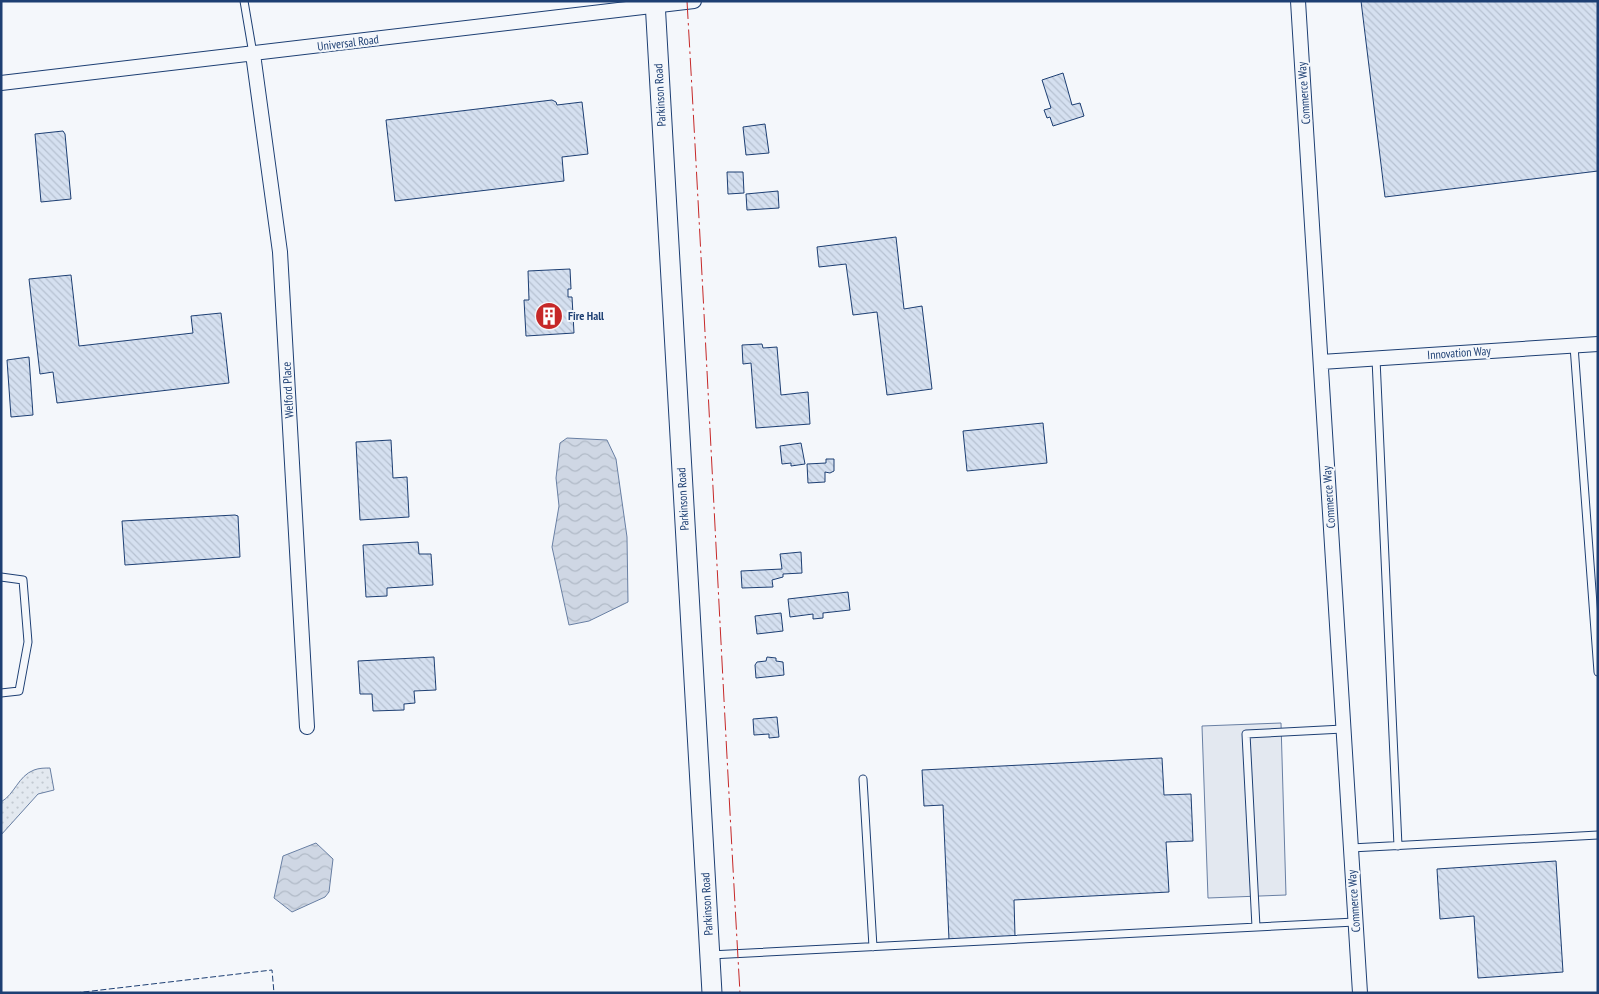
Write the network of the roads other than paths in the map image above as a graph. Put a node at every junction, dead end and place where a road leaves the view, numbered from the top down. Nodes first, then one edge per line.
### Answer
1 (244, 1) edge
2 (694, 1) edge
3 (1298, 1) edge
4 (655, 4) edge
5 (253, 54) junction
6 (1, 83) edge
7 (1598, 344) edge
8 (1574, 346) junction
9 (1376, 358) junction
10 (1321, 362) junction
11 (1, 576) edge
12 (1598, 672) edge
13 (1, 693) edge
14 (307, 727) dead end
15 (1343, 729) junction
16 (863, 779) dead end
17 (1598, 835) edge
18 (1398, 846) junction
19 (1351, 848) junction
20 (1355, 922) junction
21 (1256, 927) junction
22 (873, 947) junction
23 (710, 955) junction
24 (712, 993) edge
25 (1360, 993) edge

1 - 5 lane
2 - 4 street, Universal Road
3 - 10 street, Commerce Way
4 - 5 street, Universal Road
4 - 23 main road, Parkinson Road
5 - 6 street, Universal Road
5 - 14 street, Welford Place
7 - 8 street, Innovation Way
8 - 9 street, Innovation Way
8 - 12 lane
9 - 10 street, Innovation Way
9 - 18 lane
10 - 15 street, Commerce Way
11 - 13 lane
15 - 19 street, Commerce Way
15 - 21 lane
16 - 22 lane
17 - 18 lane
18 - 19 lane
19 - 20 street, Commerce Way
20 - 21 lane
20 - 25 street, Commerce Way
21 - 22 lane
22 - 23 lane
23 - 24 main road, Parkinson Road

